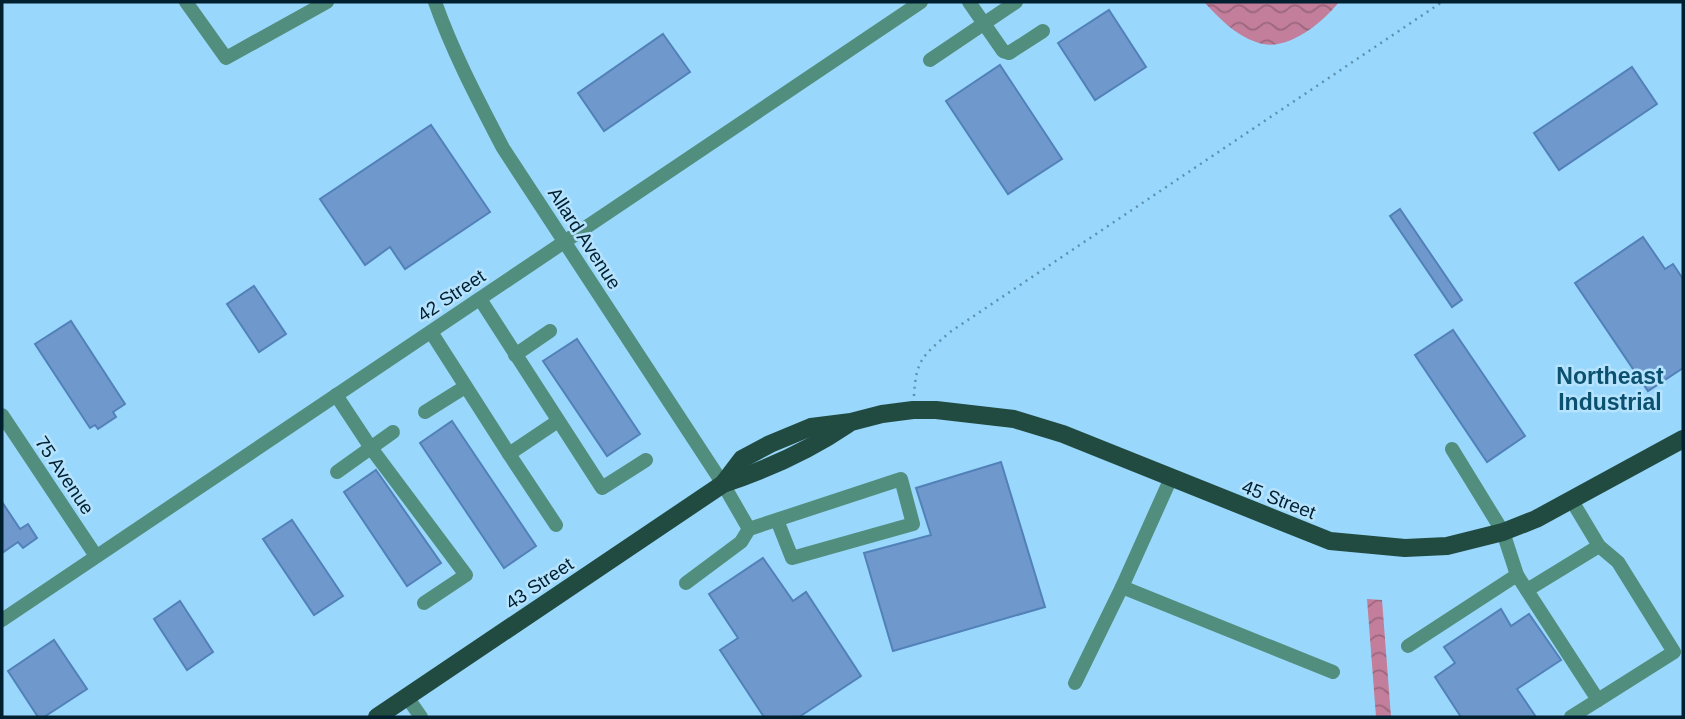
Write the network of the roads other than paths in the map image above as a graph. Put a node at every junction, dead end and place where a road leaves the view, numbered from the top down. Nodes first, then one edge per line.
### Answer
1 (186, 2) edge
2 (327, 2) edge
3 (435, 2) edge
4 (921, 2) edge
5 (969, 2) edge
6 (1016, 2) edge
7 (984, 24) junction
8 (1043, 31) dead end
9 (930, 61) dead end
10 (564, 243) junction
11 (480, 299) junction
12 (550, 331) dead end
13 (431, 332) junction
14 (515, 355) junction
15 (465, 387) junction
16 (336, 396) junction
17 (425, 412) dead end
18 (2, 415) edge
19 (558, 421) junction
20 (393, 432) dead end
21 (1683, 439) edge
22 (371, 448) junction
23 (1452, 449) dead end
24 (509, 454) junction
25 (646, 460) dead end
26 (337, 472) dead end
27 (1171, 478) junction
28 (723, 484) junction
29 (1572, 501) junction
30 (777, 520) junction
31 (556, 525) dead end
32 (749, 529) junction
33 (1503, 531) junction
34 (1599, 546) junction
35 (96, 556) junction
36 (1517, 575) junction
37 (686, 583) dead end
38 (1122, 587) junction
39 (1527, 590) junction
40 (424, 603) dead end
41 (2, 620) edge
42 (1408, 646) dead end
43 (1333, 672) dead end
44 (1075, 683) dead end
45 (407, 697) junction
46 (1598, 700) junction
47 (377, 717) edge
48 (421, 717) edge
49 (1571, 717) edge

1 - 2 street
3 - 10 street, Allard Avenue
4 - 10 street, 42 Street
5 - 7 street
6 - 7 street
7 - 8 street
7 - 9 street
10 - 11 street, 42 Street
10 - 28 street, Allard Avenue
11 - 13 street, 42 Street
11 - 14 street
12 - 14 street
13 - 15 street
13 - 16 street, 42 Street
14 - 19 street
15 - 17 street
15 - 24 street
16 - 22 street
16 - 35 street, 42 Street
18 - 35 street, 75 Avenue
19 - 24 street
19 - 25 street
20 - 22 street
21 - 29 main road, 45 Street
22 - 26 street
22 - 40 street
23 - 33 street
24 - 31 street
27 - 28 main road, 45 Street
27 - 33 main road, 45 Street
27 - 38 street
28 - 32 street, Allard Avenue
28 - 45 main road, 43 Street
29 - 33 main road, 45 Street
29 - 34 street
30 - 30 street
30 - 32 street
32 - 37 street
33 - 36 street
34 - 39 street
34 - 46 street
35 - 41 street, 42 Street
36 - 39 street
36 - 42 street
38 - 43 street
38 - 44 street
39 - 46 street
45 - 47 main road, 43 Street
45 - 48 street
46 - 49 street

